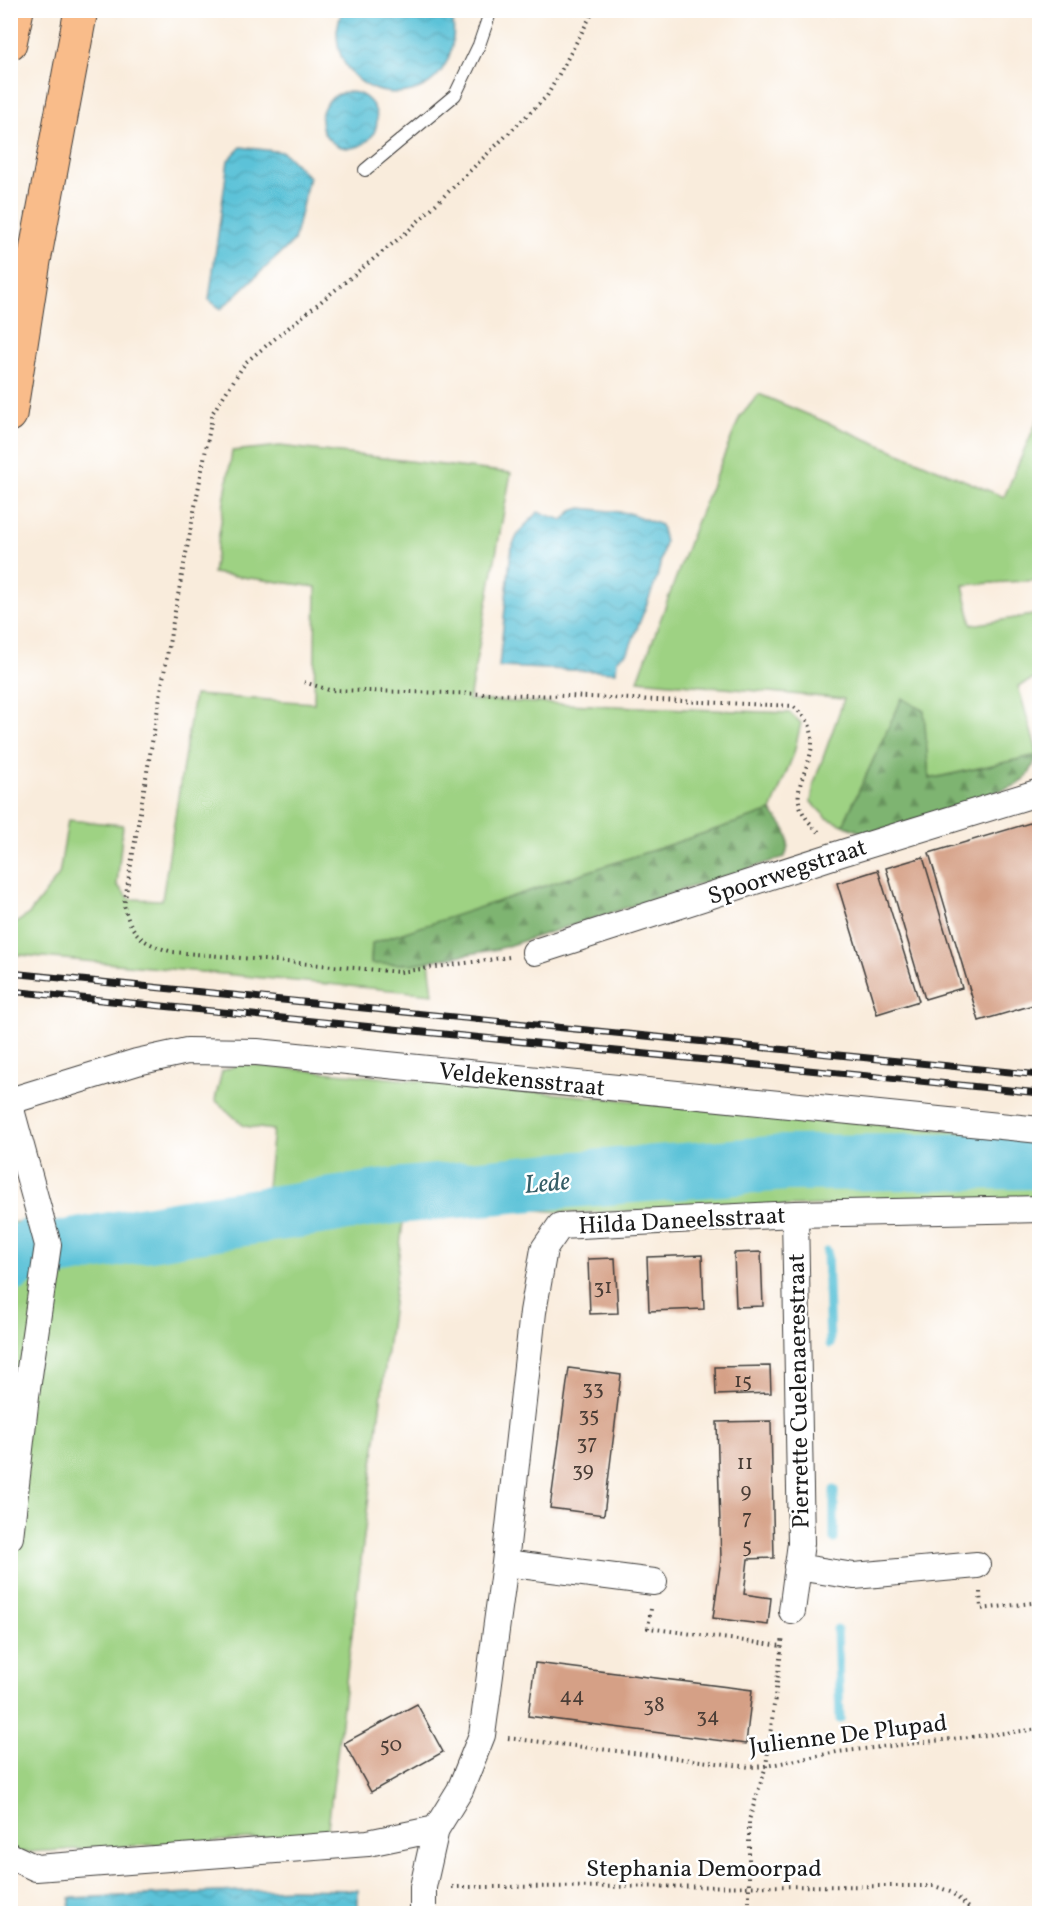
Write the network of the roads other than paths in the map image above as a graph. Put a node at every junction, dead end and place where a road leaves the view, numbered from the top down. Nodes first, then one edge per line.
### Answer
1 (16, 10) edge
2 (81, 10) edge
3 (491, 10) edge
4 (10, 43) edge
5 (365, 170) dead end
6 (10, 415) edge
7 (1040, 792) edge
8 (535, 952) road end
9 (10, 1104) edge
10 (1040, 1130) edge
11 (1040, 1209) edge
12 (795, 1214) junction
13 (10, 1537) edge
14 (505, 1563) junction
15 (977, 1565) road end
16 (797, 1567) junction
17 (654, 1582) road end
18 (792, 1611) road end
19 (436, 1829) junction
20 (10, 1856) edge
21 (423, 1914) edge

1 - 4 highway
2 - 6 highway
3 - 5 lane
7 - 8 street, Spoorwegstraat
9 - 10 street, Veldekensstraat
9 - 13 street
11 - 12 street, Hilda Daneelsstraat
12 - 14 street, Hilda Daneelsstraat
12 - 16 street, Pierrette Cuelenaerestraat
14 - 17 street
14 - 19 street, Hilda Daneelsstraat
15 - 16 street
16 - 18 street, Pierrette Cuelenaerestraat
19 - 20 street
19 - 21 street, Hilda Daneelsstraat

